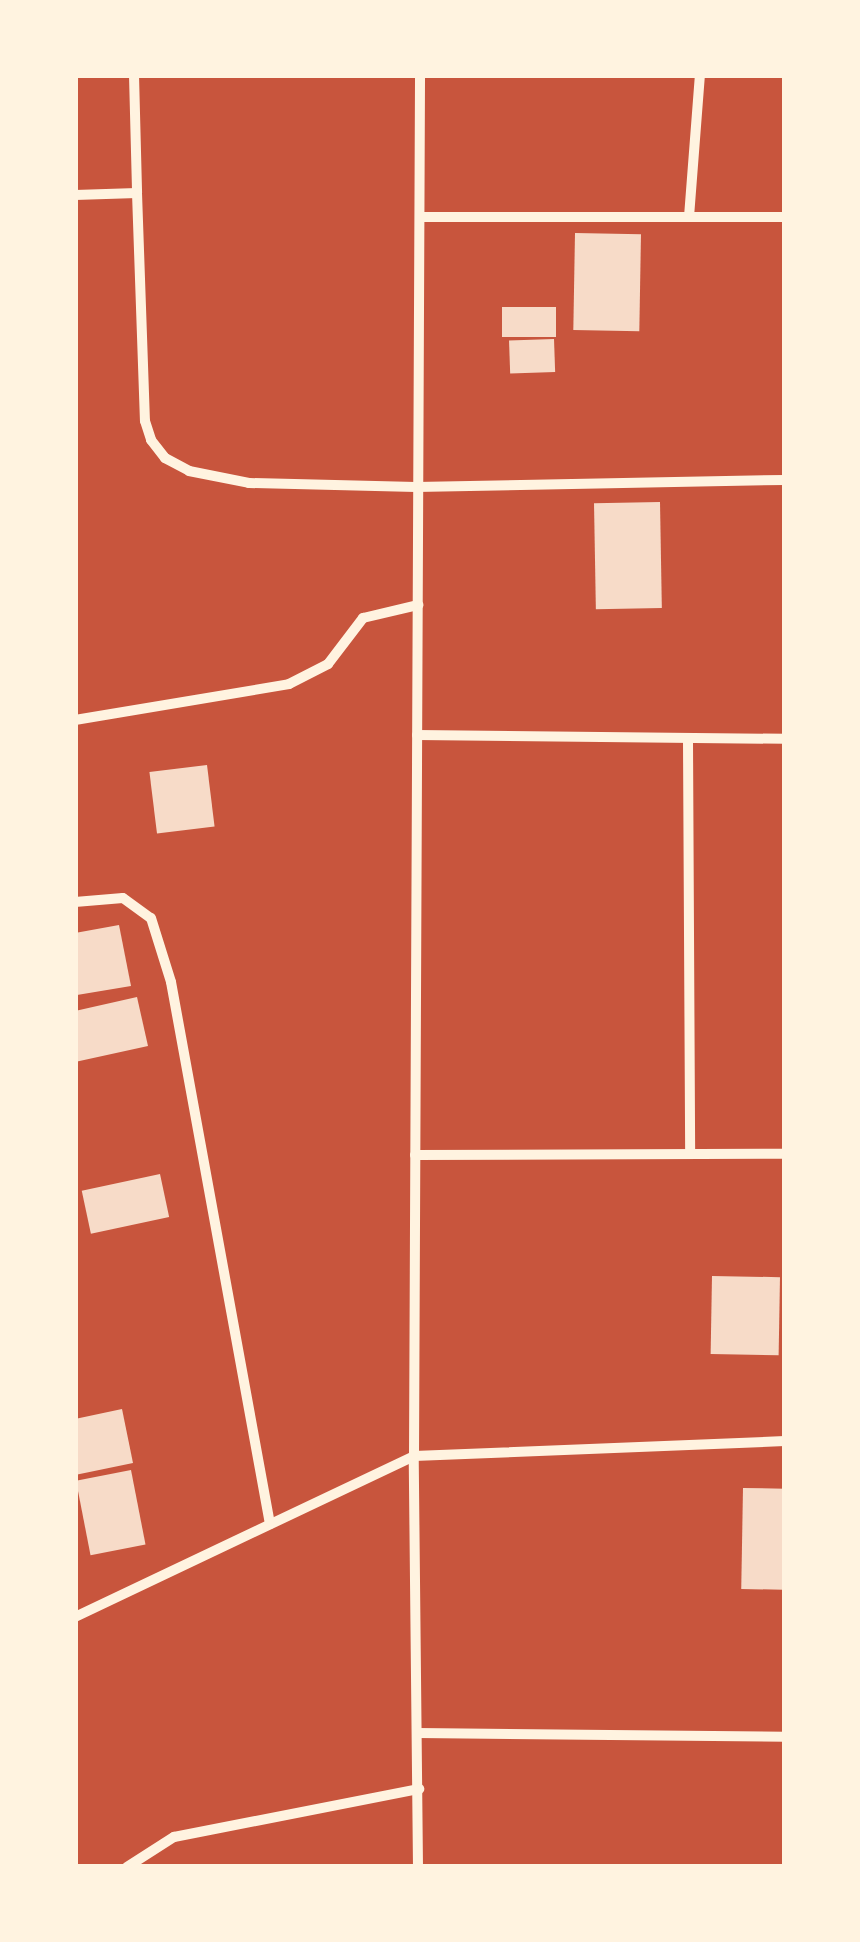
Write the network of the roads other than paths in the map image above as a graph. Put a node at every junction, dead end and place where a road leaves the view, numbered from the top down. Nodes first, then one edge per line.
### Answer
1 (134, 75) edge
2 (420, 75) edge
3 (700, 75) edge
4 (138, 192) junction
5 (75, 195) edge
6 (420, 216) junction
7 (688, 217) junction
8 (785, 217) edge
9 (785, 480) edge
10 (416, 486) junction
11 (418, 605) junction
12 (75, 720) edge
13 (418, 735) junction
14 (785, 739) edge
15 (688, 741) junction
16 (75, 902) edge
17 (415, 1154) junction
18 (690, 1154) junction
19 (785, 1154) edge
20 (785, 1441) edge
21 (414, 1456) junction
22 (270, 1524) junction
23 (75, 1616) edge
24 (418, 1734) junction
25 (785, 1738) edge
26 (418, 1789) junction
27 (127, 1867) edge
28 (418, 1867) edge

1 - 4 street
2 - 6 street
3 - 7 street
4 - 5 street
4 - 10 street
6 - 7 street
6 - 10 street
7 - 8 street
9 - 10 street
10 - 11 street
11 - 12 street
11 - 13 street
13 - 15 street
13 - 17 street
14 - 15 street
15 - 18 street
16 - 22 street
17 - 18 street
17 - 21 street
18 - 19 street
20 - 21 street
21 - 22 street
21 - 24 street
22 - 23 street
24 - 25 street
24 - 26 street
26 - 27 street
26 - 28 street

